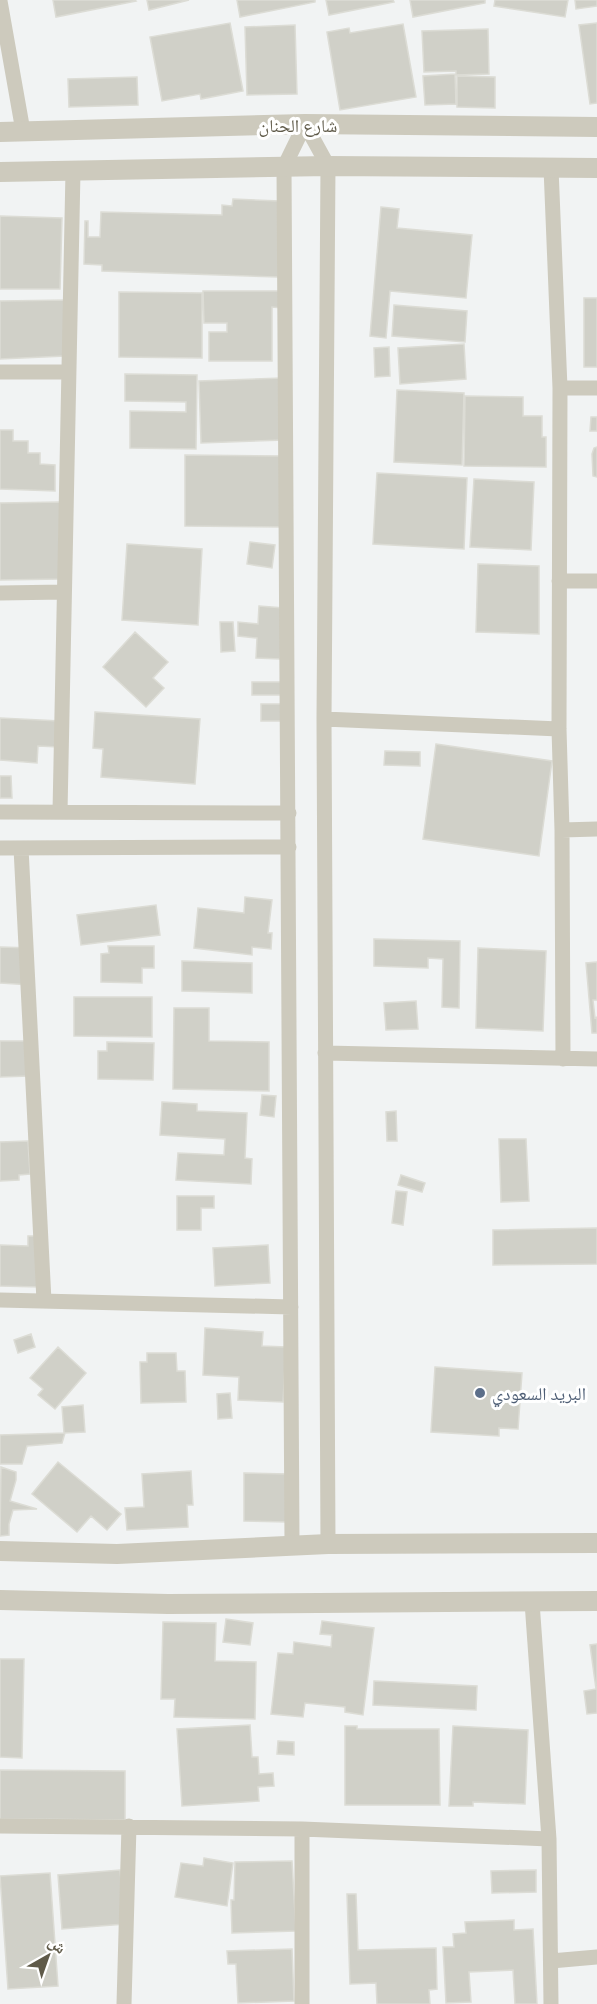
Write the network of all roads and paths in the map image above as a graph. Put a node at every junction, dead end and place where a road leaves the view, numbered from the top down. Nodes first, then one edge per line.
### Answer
1 (0, 1) edge
2 (305, 124) junction
3 (597, 127) edge
4 (23, 131) junction
5 (0, 132) edge
6 (328, 166) junction
7 (285, 167) junction
8 (551, 168) junction
9 (597, 168) edge
10 (73, 171) junction
11 (0, 172) edge
12 (0, 372) edge
13 (68, 372) junction
14 (560, 388) junction
15 (597, 388) edge
16 (559, 581) junction
17 (597, 581) edge
18 (64, 592) junction
19 (0, 593) edge
20 (324, 719) junction
21 (559, 729) junction
22 (0, 812) edge
23 (60, 812) junction
24 (289, 813) junction
25 (597, 829) edge
26 (562, 830) junction
27 (289, 847) junction
28 (0, 848) edge
29 (21, 848) junction
30 (326, 1053) junction
31 (563, 1059) junction
32 (597, 1059) edge
33 (0, 1300) edge
34 (44, 1301) junction
35 (291, 1307) junction
36 (597, 1543) edge
37 (292, 1544) junction
38 (328, 1544) junction
39 (0, 1551) edge
40 (0, 1600) edge
41 (597, 1601) edge
42 (532, 1602) junction
43 (0, 1826) edge
44 (129, 1826) junction
45 (302, 1829) junction
46 (549, 1839) junction
47 (597, 1957) edge
48 (551, 1961) junction
49 (124, 2004) edge
50 (302, 2004) edge
51 (551, 2004) edge

1 - 4 street
2 - 3 street, شارع الحنان
2 - 4 street, شارع الحنان
2 - 6 street
2 - 7 street
4 - 5 street, شارع الحنان
6 - 7 street
6 - 8 street
6 - 20 street
7 - 10 street
7 - 24 street
8 - 9 street
8 - 14 street
10 - 11 street
10 - 13 street
12 - 13 street
13 - 18 street
14 - 15 street
14 - 16 street
16 - 17 street
16 - 21 street
18 - 19 street
18 - 23 street
20 - 21 street
20 - 30 street
21 - 26 street
22 - 23 street
23 - 24 street
24 - 27 street
25 - 26 street
26 - 31 street
27 - 29 street
27 - 35 street
28 - 29 street
29 - 34 street
30 - 31 street
30 - 38 street
31 - 32 street
33 - 34 street
34 - 35 street
35 - 37 street
36 - 38 street
37 - 38 street
37 - 39 street
40 - 42 street
41 - 42 street
42 - 46 street
43 - 44 street
44 - 45 street
44 - 49 street
45 - 46 street
45 - 50 street
46 - 48 street
47 - 48 street
48 - 51 street

